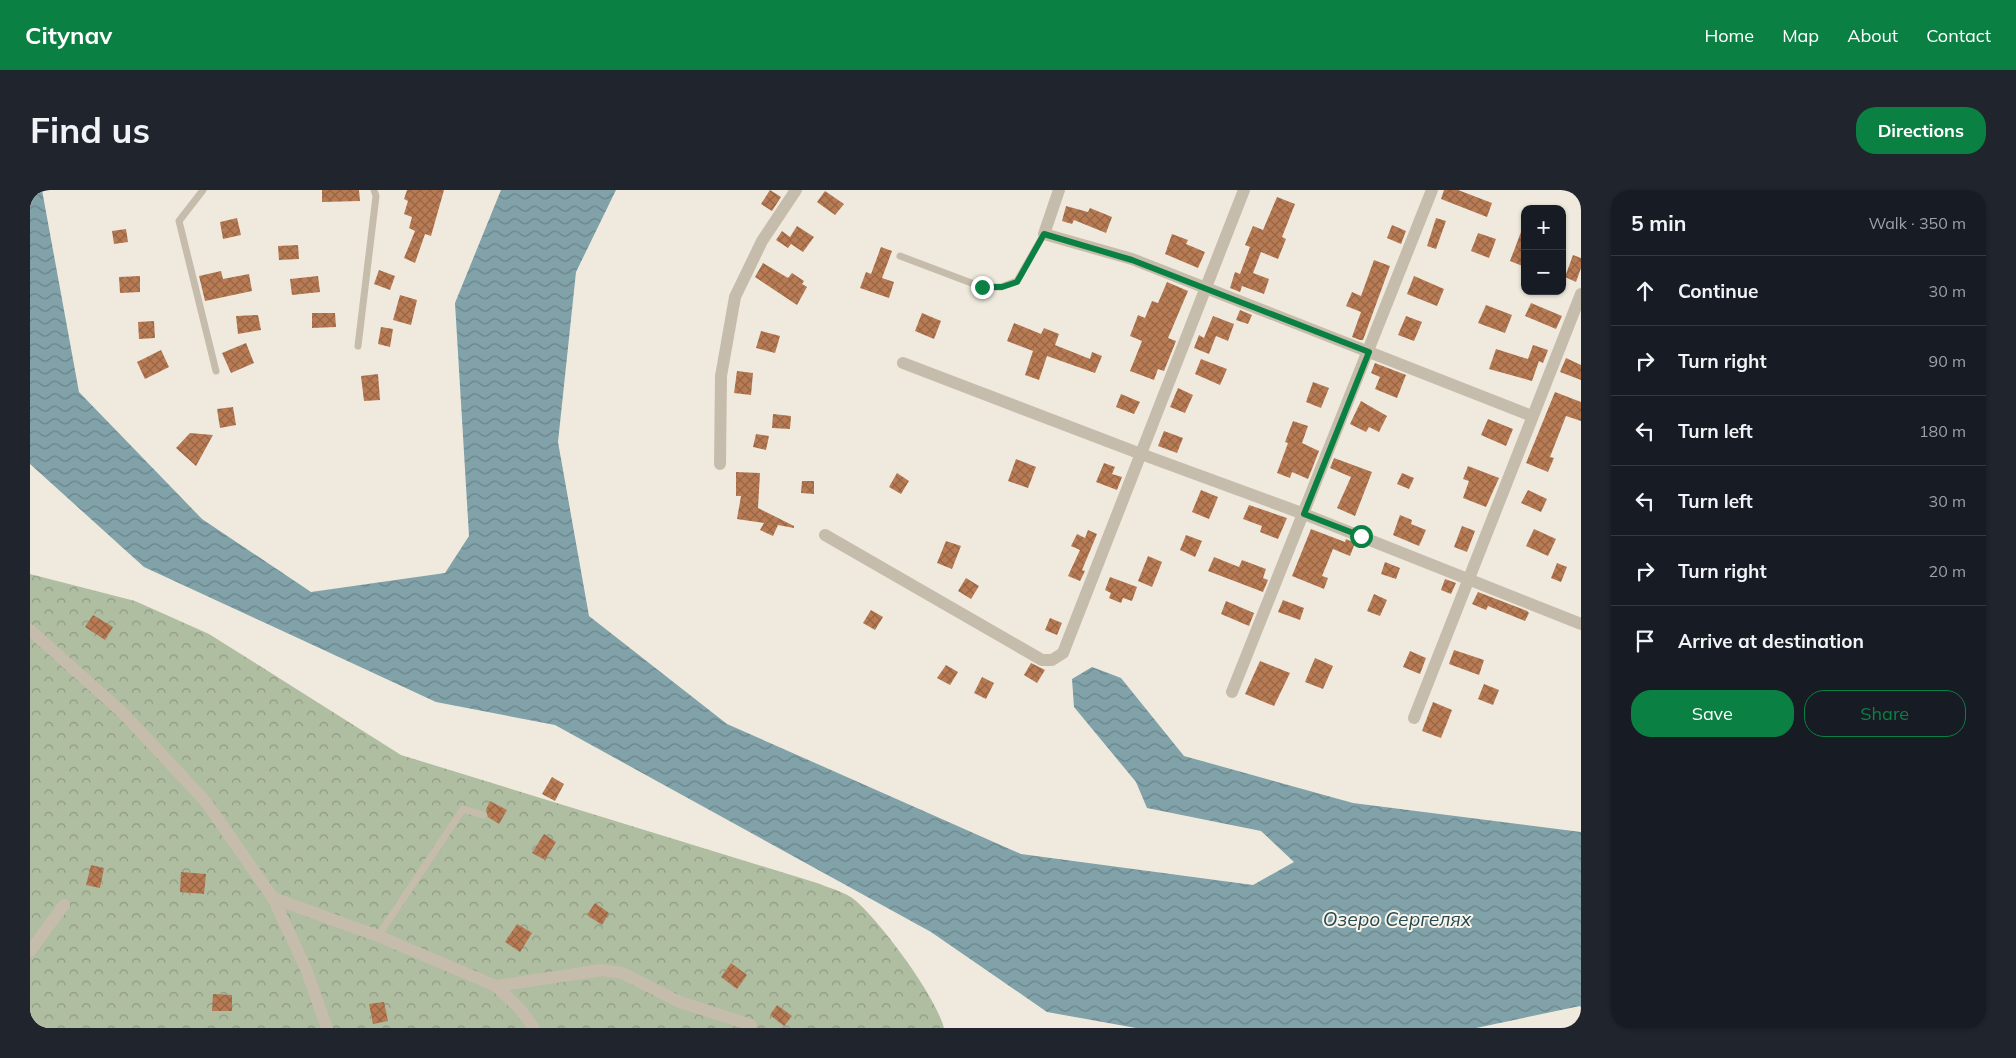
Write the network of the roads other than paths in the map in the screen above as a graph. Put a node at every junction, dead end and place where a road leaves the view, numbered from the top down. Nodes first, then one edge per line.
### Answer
1 (203, 190) edge
2 (374, 190) edge
3 (796, 190) edge
4 (1059, 190) edge
5 (1244, 190) edge
6 (1432, 190) edge
7 (1044, 234) junction
8 (900, 256) dead end
9 (1206, 288) junction
10 (1581, 294) edge
11 (358, 346) dead end
12 (1369, 352) junction
13 (903, 362) dead end
14 (216, 371) dead end
15 (1532, 416) junction
16 (1141, 454) junction
17 (720, 464) dead end
18 (1304, 514) junction
19 (826, 535) dead end
20 (1468, 579) junction
21 (1581, 624) edge
22 (30, 630) edge
23 (1232, 692) dead end
24 (1414, 718) dead end
25 (483, 815) dead end
26 (273, 898) junction
27 (64, 905) dead end
28 (378, 936) junction
29 (30, 951) edge
30 (496, 986) junction
31 (751, 1025) dead end
32 (328, 1028) edge
33 (534, 1028) edge

1 - 14 lane
2 - 11 lane
3 - 17 street
4 - 7 street
5 - 9 street
6 - 12 street
7 - 8 lane
7 - 9 street
9 - 12 street
9 - 16 street
10 - 15 street
12 - 15 street
12 - 18 street
13 - 16 street
15 - 20 street
16 - 18 street
16 - 19 street
18 - 20 street
18 - 23 street
20 - 21 street
20 - 24 street
22 - 26 street
25 - 28 lane
26 - 28 street
26 - 32 street
27 - 29 street
28 - 30 street
30 - 31 street
30 - 33 street

